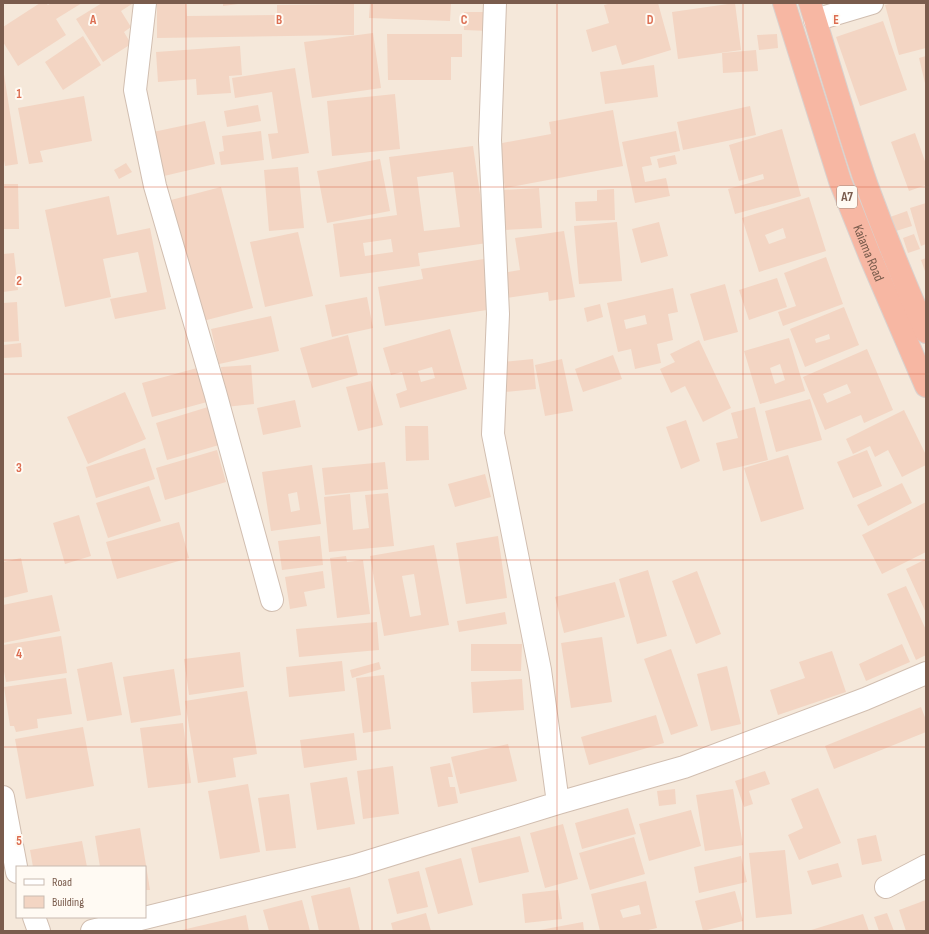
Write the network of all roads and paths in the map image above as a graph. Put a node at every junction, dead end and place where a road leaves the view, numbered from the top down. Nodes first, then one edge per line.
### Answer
1 (145, 3) edge
2 (495, 3) edge
3 (784, 3) edge
4 (872, 3) edge
5 (812, 12) edge
6 (926, 332) edge
7 (926, 386) edge
8 (272, 600) dead end
9 (926, 673) edge
10 (3, 797) edge
11 (558, 803) junction
12 (926, 866) edge
13 (16, 867) edge
14 (886, 886) dead end
15 (34, 918) edge
16 (144, 918) edge
17 (146, 918) edge
18 (39, 931) edge
19 (92, 931) edge

1 - 8 street
2 - 11 street
3 - 7 highway, Kaiama Road / A7
4 - 5 street
5 - 6 highway, Kaiama Road / A7
9 - 11 street
10 - 13 street
11 - 17 street
12 - 14 street
15 - 18 street
16 - 19 street

